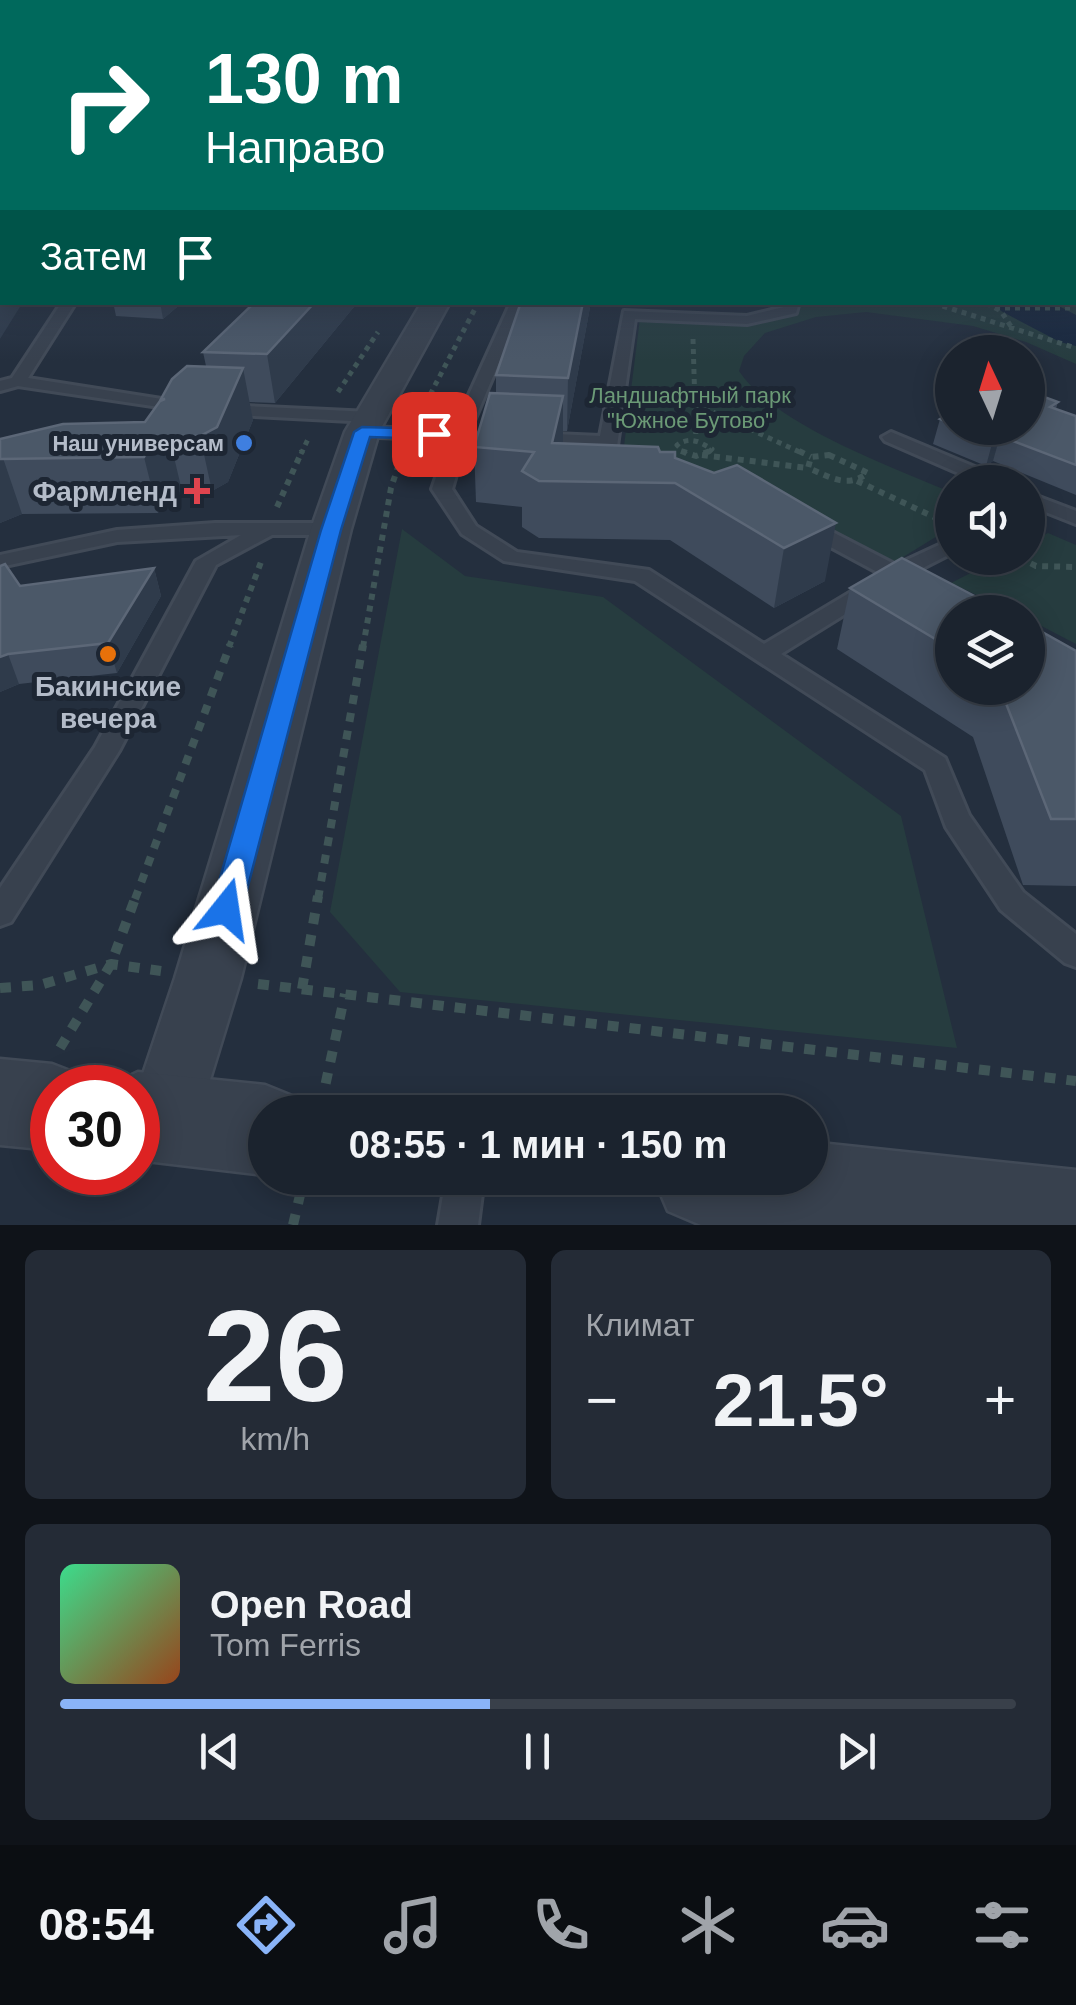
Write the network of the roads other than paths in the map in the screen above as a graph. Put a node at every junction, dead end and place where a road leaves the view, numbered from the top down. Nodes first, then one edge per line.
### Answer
1 (67, 305) edge
2 (434, 305) edge
3 (517, 305) edge
4 (792, 305) edge
5 (18, 381) junction
6 (0, 386) edge
7 (366, 424) junction
8 (459, 435) junction
9 (496, 436) edge
10 (891, 437) dead end
11 (515, 438) edge
12 (609, 442) junction
13 (955, 465) edge
14 (643, 466) edge
15 (1045, 507) edge
16 (788, 516) edge
17 (1076, 518) edge
18 (266, 530) junction
19 (331, 530) junction
20 (935, 554) edge
21 (0, 562) edge
22 (897, 574) junction
23 (927, 589) edge
24 (764, 654) junction
25 (0, 913) edge
26 (1076, 953) edge
27 (160, 1093) edge
28 (0, 1102) edge
29 (30, 1105) edge
30 (160, 1118) edge
31 (248, 1128) edge
32 (828, 1192) edge
33 (463, 1195) edge
34 (1076, 1218) edge
35 (458, 1225) edge

1 - 5 lane
2 - 7 street
3 - 8 lane
4 - 12 lane
5 - 6 lane
5 - 7 lane
7 - 8 lane
7 - 19 street
8 - 9 lane
8 - 24 lane
10 - 13 lane
11 - 12 lane
12 - 14 lane
15 - 17 lane
16 - 22 lane
18 - 19 lane
18 - 21 lane
18 - 25 lane
19 - 27 street
20 - 22 lane
22 - 23 lane
22 - 24 lane
24 - 26 lane
28 - 29 street
30 - 31 street
32 - 34 street
33 - 35 lane

